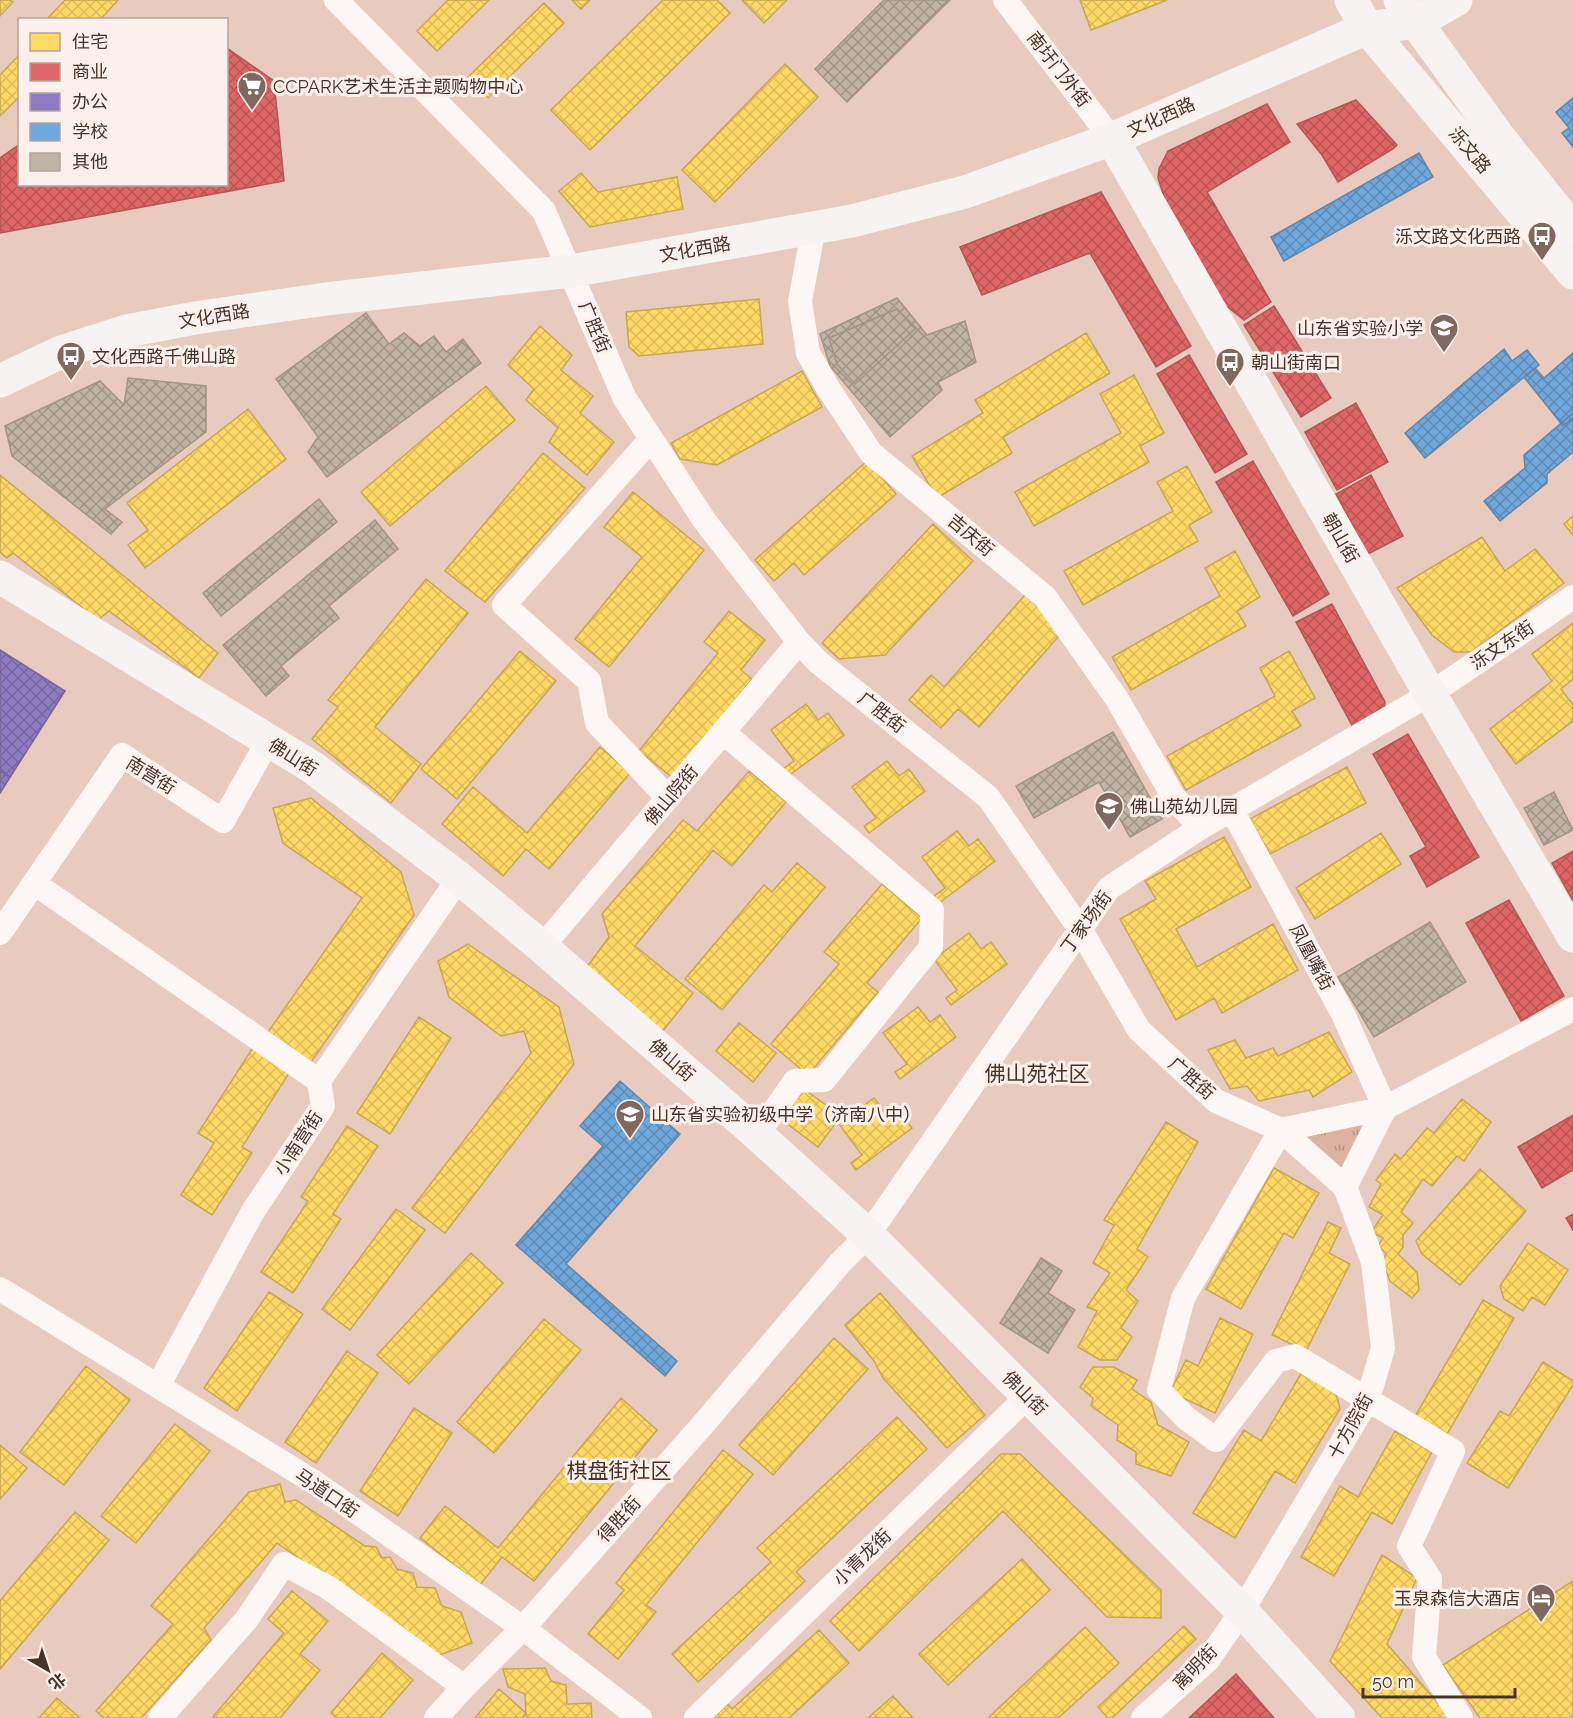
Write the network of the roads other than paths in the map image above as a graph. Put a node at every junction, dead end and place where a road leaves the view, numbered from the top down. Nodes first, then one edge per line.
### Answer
1 (336, 0) edge
2 (1005, 0) edge
3 (1351, 0) edge
4 (1388, 0) edge
5 (1456, 0) edge
6 (1409, 11) edge
7 (1367, 28) junction
8 (1103, 127) junction
9 (814, 227) junction
10 (1573, 230) edge
11 (565, 258) junction
12 (1573, 273) edge
13 (0, 381) edge
14 (651, 439) junction
15 (0, 577) edge
16 (1573, 597) edge
17 (799, 642) junction
18 (1430, 694) junction
19 (723, 732) junction
20 (268, 741) junction
21 (668, 798) junction
22 (1232, 810) junction
23 (1200, 828) junction
24 (459, 878) junction
25 (34, 883) junction
26 (1080, 929) junction
27 (0, 933) edge
28 (1573, 936) edge
29 (542, 947) junction
30 (1573, 1009) edge
31 (319, 1080) junction
32 (1385, 1108) junction
33 (1281, 1130) junction
34 (757, 1135) junction
35 (1345, 1187) junction
36 (868, 1235) junction
37 (0, 1289) edge
38 (158, 1386) junction
39 (1028, 1396) junction
40 (1368, 1399) junction
41 (1242, 1611) junction
42 (523, 1628) junction
43 (464, 1687) junction
44 (160, 1718) edge
45 (436, 1718) edge
46 (640, 1718) edge
47 (696, 1718) edge
48 (1143, 1718) edge
49 (1339, 1718) edge
50 (1461, 1718) edge

1 - 11 street, 广胜街
2 - 8 street, 南圩门外街
3 - 7 street, 泺文路
4 - 7 street, 文化西路
5 - 6 street, 文化西路
6 - 7 street, 文化西路
6 - 10 street, 泺文路
7 - 8 street, 文化西路
7 - 12 street, 泺文路
8 - 9 street, 文化西路
8 - 18 street, 朝山街
9 - 11 street, 文化西路
9 - 23 street, 吉庆街
11 - 13 street, 文化西路
11 - 14 street, 广胜街
14 - 17 street, 广胜街
14 - 21 street
15 - 20 street, 佛山街
16 - 18 street, 泺文东街
17 - 19 street, 佛山院街
17 - 26 street, 广胜街
18 - 22 street, 丁家场街
18 - 28 street, 朝山街
19 - 21 street, 佛山院街
19 - 34 street
20 - 24 street, 佛山街
20 - 25 street, 南营街
21 - 29 street, 佛山院街
22 - 23 street, 丁家场街
22 - 32 street, 凤凰嘴街
23 - 26 street, 丁家场街
24 - 29 street, 佛山街
24 - 31 street
25 - 27 street, 南营街
25 - 31 street
26 - 33 street, 广胜街
26 - 36 street, 丁家场街
29 - 34 street, 佛山街
30 - 32 street
31 - 38 street, 小南营街
32 - 33 street
32 - 35 street
33 - 35 street, 十方院街
33 - 40 street
34 - 36 street, 佛山街
35 - 40 street, 十方院街
36 - 39 street, 佛山街
36 - 42 street, 得胜街
37 - 38 street, 马道口街
38 - 42 street, 马道口街
39 - 41 street, 佛山街
39 - 47 street, 小青龙街
40 - 41 street, 十方院街
40 - 50 street
41 - 48 street, 离明街
41 - 49 street, 佛山街
42 - 43 street, 得胜街
42 - 46 street, 马道口街
43 - 44 street
43 - 45 street, 得胜街

